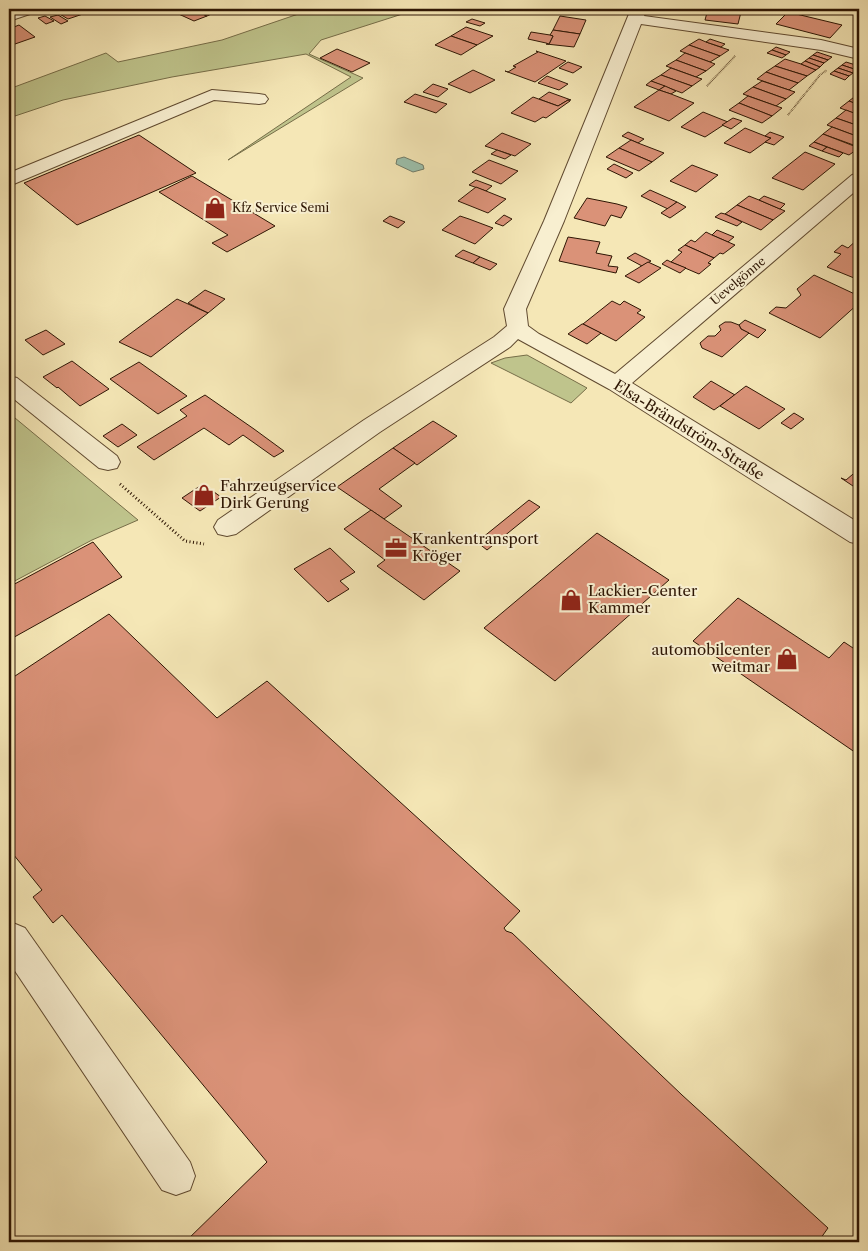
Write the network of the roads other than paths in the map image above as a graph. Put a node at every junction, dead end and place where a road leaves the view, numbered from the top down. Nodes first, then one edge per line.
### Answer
1 (31, 9) edge
2 (637, 14) edge
3 (9, 16) edge
4 (854, 53) edge
5 (259, 99) dead end
6 (859, 179) edge
7 (9, 180) edge
8 (518, 328) junction
9 (9, 383) edge
10 (617, 384) junction
11 (108, 462) road end
12 (227, 527) dead end
13 (859, 535) edge
14 (10, 938) edge
15 (176, 1176) dead end

1 - 3 street
2 - 4 street
2 - 8 street
5 - 7 street
6 - 10 street, Uevelgönne
8 - 10 street, Elsa-Brändström-Straße
8 - 12 street
9 - 11 street
10 - 13 street, Elsa-Brändström-Straße
14 - 15 street

